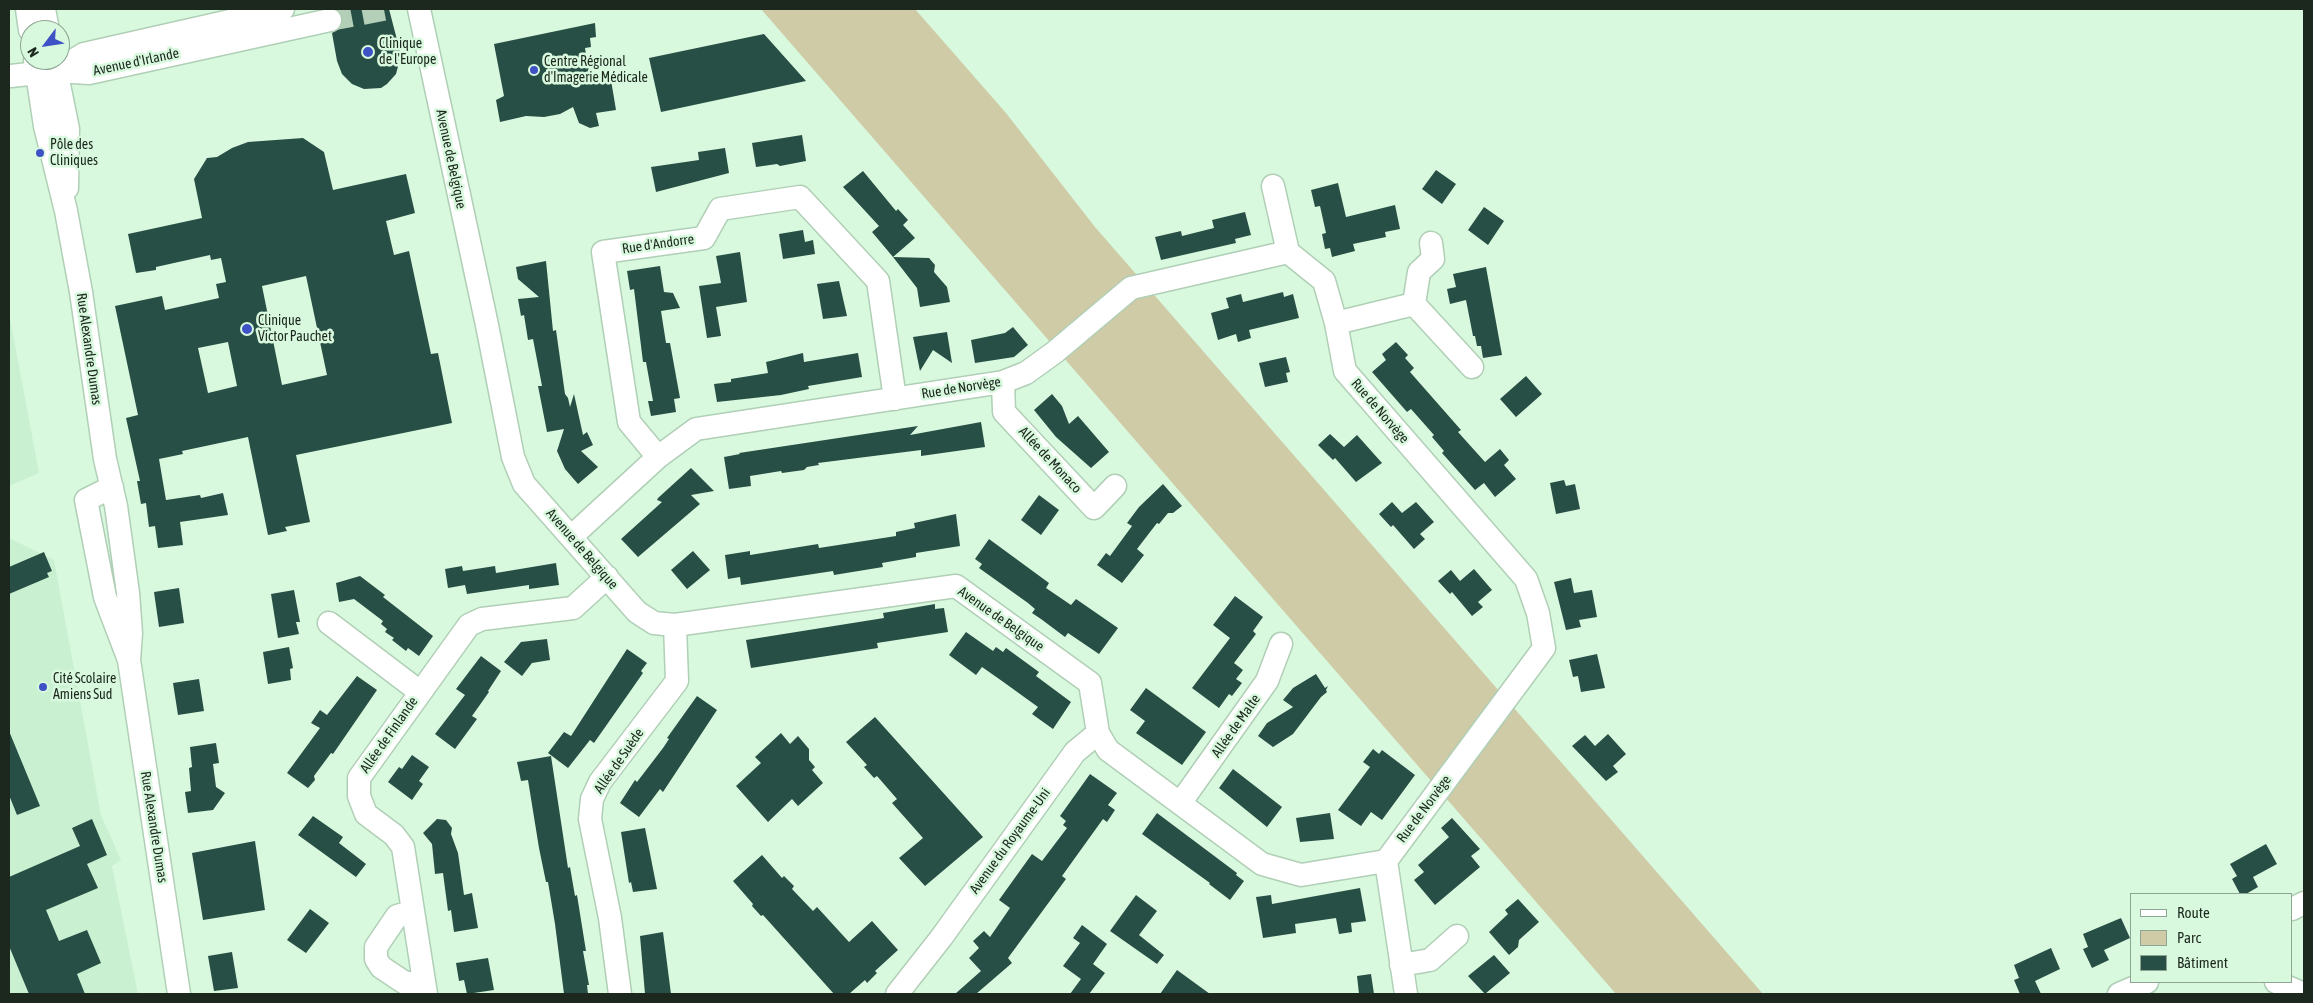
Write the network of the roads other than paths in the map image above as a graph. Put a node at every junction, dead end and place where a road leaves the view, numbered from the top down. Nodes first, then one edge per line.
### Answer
1 (283, 9) edge
2 (419, 9) edge
3 (330, 20) tunnel mouth
4 (70, 58) edge
5 (31, 70) edge
6 (46, 70) edge
7 (70, 70) edge
8 (11, 76) dead end
9 (1273, 186) dead end
10 (1431, 243) dead end
11 (1288, 252) junction
12 (1414, 304) junction
13 (1336, 323) junction
14 (1472, 367) dead end
15 (1003, 382) junction
16 (895, 399) junction
17 (658, 458) junction
18 (1115, 486) dead end
19 (571, 537) junction
20 (607, 577) junction
21 (329, 623) dead end
22 (675, 625) junction
23 (1281, 644) dead end
24 (420, 692) junction
25 (1098, 733) junction
26 (1181, 802) junction
27 (1386, 861) junction
28 (2304, 902) edge
29 (2293, 909) edge
30 (412, 912) junction
31 (1457, 936) dead end
32 (1401, 965) junction
33 (2145, 983) edge
34 (2278, 983) edge
35 (425, 989) edge
36 (179, 994) edge
37 (620, 994) edge
38 (897, 994) edge
39 (1406, 994) edge
40 (2119, 994) edge
41 (2304, 994) edge

1 - 4 street, Avenue d'Irlande
2 - 19 street, Avenue de Belgique
3 - 7 street, Avenue d'Irlande
5 - 8 street
6 - 36 street, Rue Alexandre Dumas
9 - 11 street
10 - 12 street
11 - 13 street, Rue de Norvège
11 - 15 street, Rue de Norvège
12 - 13 street
12 - 14 street
13 - 27 street, Rue de Norvège
15 - 16 street, Rue de Norvège
15 - 18 street, Allée de Monaco
16 - 17 street, Rue de Norvège
16 - 17 street, Rue d'Andorre
17 - 19 street, Rue de Norvège
19 - 20 street, Avenue de Belgique
20 - 22 street, Avenue de Belgique
20 - 24 street, Allée de Finlande
21 - 24 street
22 - 25 street, Avenue de Belgique
22 - 37 street, Allée de Suède
23 - 26 street, Allée de Malte
24 - 30 street, Allée de Finlande
25 - 26 street
25 - 38 street, Avenue du Royaume-Uni
26 - 27 street
27 - 32 street
28 - 29 street
30 - 35 street, Allée de Finlande
30 - 35 street
31 - 32 street
32 - 39 street
33 - 40 street
34 - 41 street

